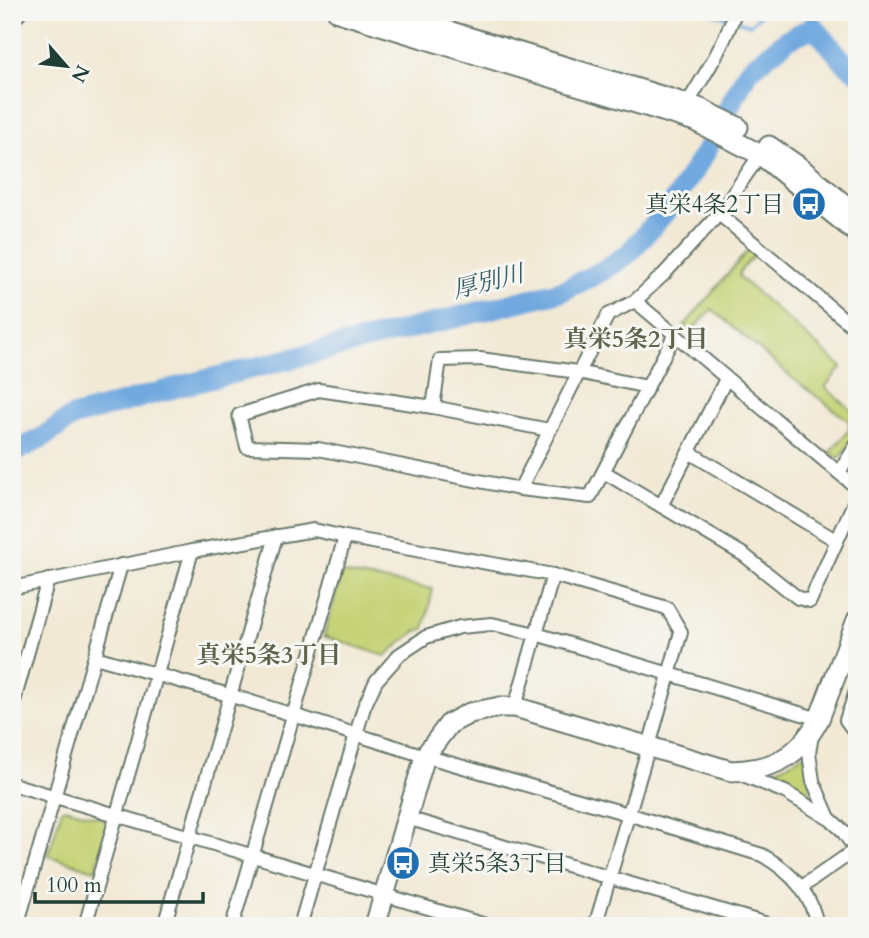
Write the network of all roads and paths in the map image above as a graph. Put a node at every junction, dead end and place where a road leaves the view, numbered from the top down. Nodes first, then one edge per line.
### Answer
1 (338, 12) edge
2 (386, 12) edge
3 (735, 12) edge
4 (424, 24) edge
5 (691, 113) junction
6 (764, 150) junction
7 (719, 214) junction
8 (857, 215) edge
9 (857, 233) edge
10 (635, 301) junction
11 (857, 330) edge
12 (675, 334) junction
13 (578, 372) junction
14 (726, 379) junction
15 (647, 387) junction
16 (433, 407) junction
17 (549, 430) junction
18 (857, 444) edge
19 (689, 452) junction
20 (604, 472) junction
21 (839, 473) junction
22 (857, 488) edge
23 (520, 489) junction
24 (857, 496) edge
25 (661, 506) junction
26 (276, 536) junction
27 (345, 537) junction
28 (837, 541) junction
29 (192, 551) junction
30 (121, 565) junction
31 (553, 575) junction
32 (48, 580) junction
33 (12, 588) edge
34 (857, 620) edge
35 (536, 635) junction
36 (95, 657) junction
37 (668, 674) junction
38 (157, 675) junction
39 (857, 689) edge
40 (229, 695) junction
41 (515, 707) junction
42 (12, 708) edge
43 (293, 715) junction
44 (816, 725) junction
45 (356, 733) junction
46 (857, 735) edge
47 (649, 746) junction
48 (425, 756) junction
49 (731, 771) junction
50 (12, 784) edge
51 (53, 796) junction
52 (628, 814) junction
53 (116, 815) junction
54 (407, 818) junction
55 (829, 818) junction
56 (188, 836) junction
57 (856, 851) edge
58 (252, 855) junction
59 (315, 874) junction
60 (608, 877) junction
61 (802, 887) junction
62 (384, 895) junction
63 (450, 920) edge
64 (17, 926) edge
65 (85, 926) edge
66 (164, 926) edge
67 (232, 926) edge
68 (300, 926) edge
69 (375, 926) edge
70 (489, 926) edge
71 (595, 926) edge
72 (774, 926) edge
73 (817, 926) edge

1 - 4 street
2 - 4 street
3 - 5 street
4 - 5 street
5 - 6 street
6 - 7 street
6 - 8 street
6 - 9 street
7 - 10 street
7 - 11 street
10 - 12 street
10 - 13 street
12 - 14 street
12 - 15 street
13 - 15 street
13 - 16 street
13 - 17 street
14 - 19 street
14 - 21 street
15 - 20 street
16 - 17 street
16 - 23 street
17 - 23 street
18 - 21 street
19 - 25 street
19 - 28 street
20 - 23 street
20 - 25 street
21 - 22 street
24 - 28 street
25 - 28 street
26 - 27 street
26 - 29 street
26 - 40 street
27 - 31 street
27 - 43 street
29 - 30 street
29 - 38 street
30 - 32 street
30 - 36 street
31 - 35 street
31 - 37 street
32 - 33 street
32 - 42 street
34 - 44 street
35 - 37 street
35 - 41 street
35 - 45 street
36 - 38 street
36 - 51 street
37 - 44 street
37 - 47 street
38 - 40 street
38 - 53 street
39 - 46 street
40 - 43 street
40 - 56 street
41 - 47 street
41 - 48 street
43 - 45 street
43 - 58 street
44 - 49 street
44 - 55 street
45 - 48 street
45 - 59 street
47 - 49 street
47 - 52 street
48 - 52 street
48 - 54 street
49 - 55 street
50 - 51 street
51 - 53 street
51 - 64 street
52 - 60 street
52 - 61 street
53 - 56 street
53 - 65 street
54 - 60 street
54 - 62 street
55 - 57 street
56 - 58 street
56 - 66 street
57 - 61 street
58 - 59 street
58 - 67 street
59 - 62 street
59 - 68 street
60 - 71 street
60 - 72 street
61 - 73 street
62 - 63 street
62 - 69 street
63 - 70 street

